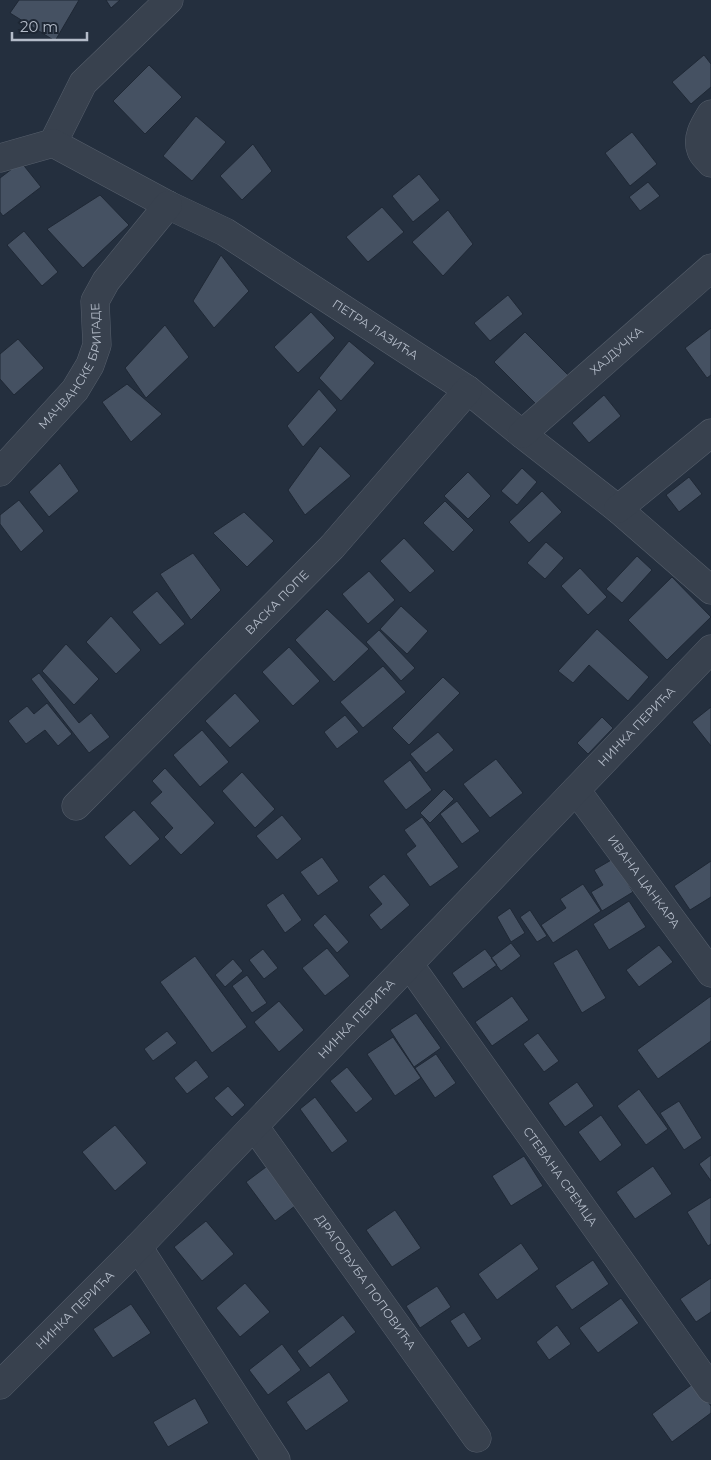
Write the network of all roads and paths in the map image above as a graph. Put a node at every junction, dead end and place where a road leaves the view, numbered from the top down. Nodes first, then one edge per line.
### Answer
1 (169, 0) edge
2 (711, 114) edge
3 (53, 144) junction
4 (0, 158) edge
5 (711, 163) edge
6 (168, 205) junction
7 (711, 268) edge
8 (468, 390) junction
9 (711, 433) edge
10 (522, 434) junction
11 (0, 472) edge
12 (618, 509) junction
13 (711, 590) edge
14 (711, 649) edge
15 (576, 790) junction
16 (76, 806) dead end
17 (409, 964) junction
18 (711, 973) edge
19 (254, 1126) junction
20 (138, 1247) junction
21 (0, 1385) edge
22 (711, 1389) edge
23 (477, 1438) dead end
24 (276, 1460) edge

1 - 3 street
2 - 5 street
3 - 4 street
3 - 6 street, ПЕТРА ЛАЗИЋА
6 - 8 street, ПЕТРА ЛАЗИЋА
6 - 11 street, МАЧВАНСКЕ БРИГАДЕ
7 - 10 street, ХАЈДУЧКА
8 - 10 street, ПЕТРА ЛАЗИЋА
8 - 16 street, ВАСКА ПОПЕ
9 - 12 street
10 - 12 street, ПЕТРА ЛАЗИЋА
12 - 13 street, ПЕТРА ЛАЗИЋА
14 - 15 street, НИНКА ПЕРИЋА
15 - 17 street, НИНКА ПЕРИЋА
15 - 18 street, ИВАНА ЦАНКАРА
17 - 19 street, НИНКА ПЕРИЋА
17 - 22 street, СТЕВАНА СРЕМЦА
19 - 20 street, НИНКА ПЕРИЋА
19 - 23 street, ДРАГОЉУБА ПОПОВИЋА
20 - 21 street, НИНКА ПЕРИЋА
20 - 24 street

